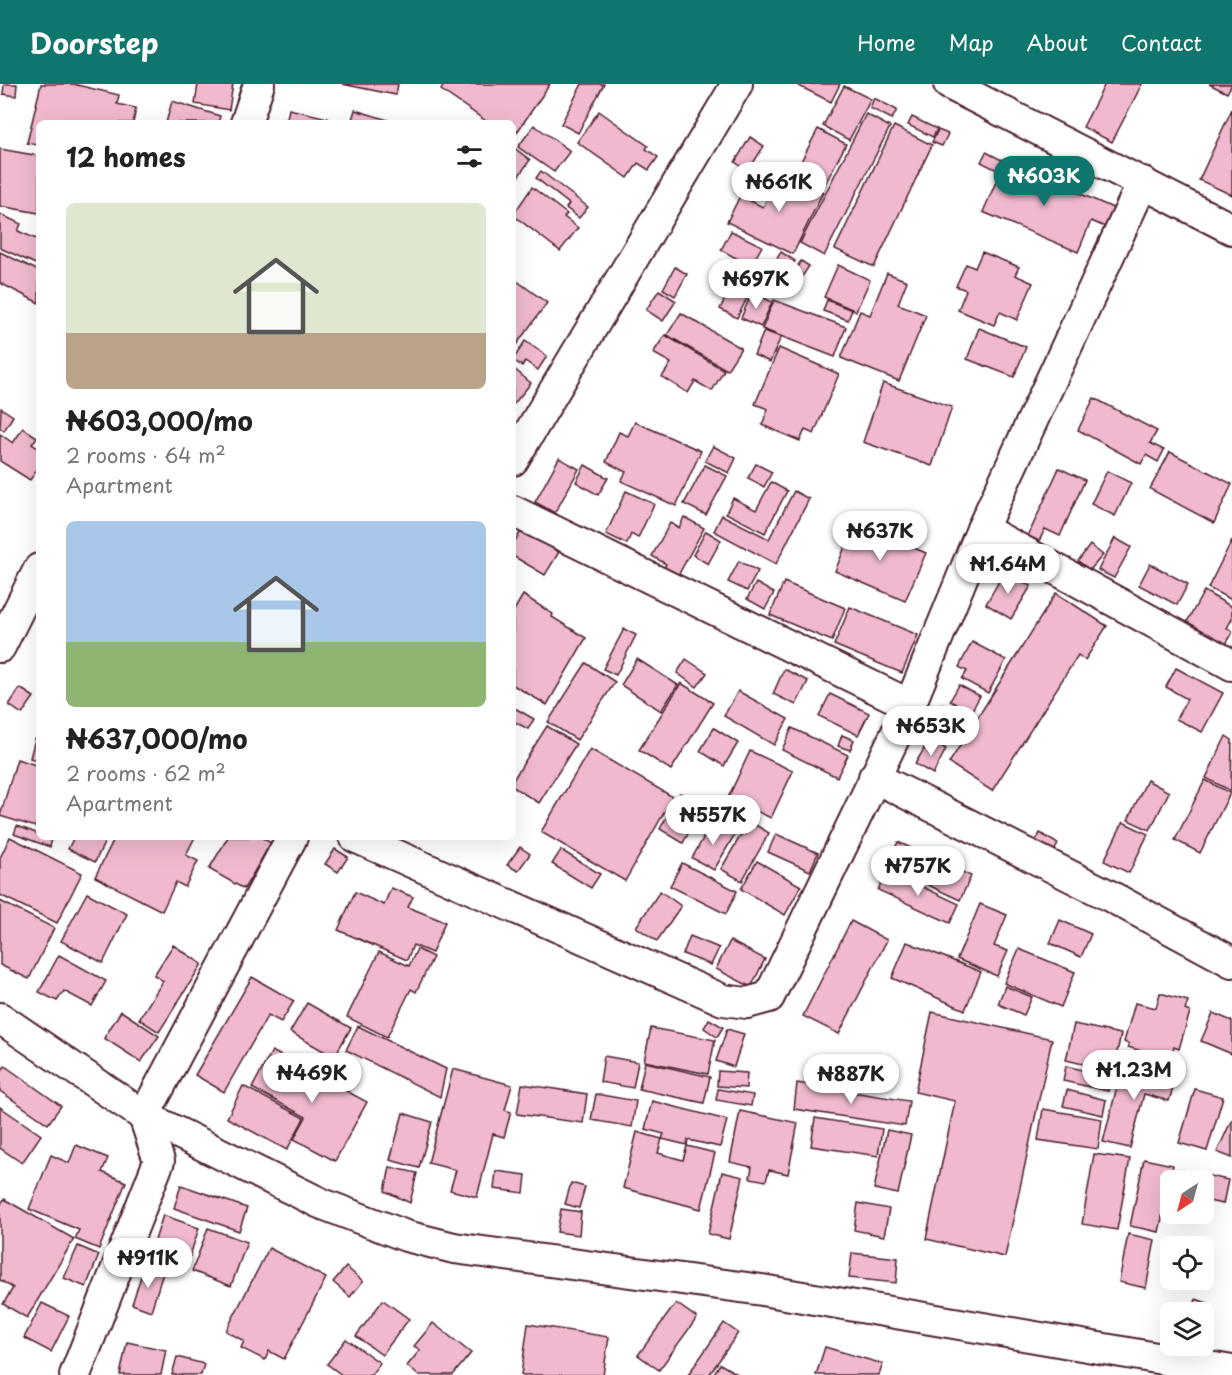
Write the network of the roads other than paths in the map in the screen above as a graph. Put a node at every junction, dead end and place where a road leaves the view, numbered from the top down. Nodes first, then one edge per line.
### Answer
1 (259, 84) edge
2 (737, 84) edge
3 (949, 84) edge
4 (247, 120) edge
5 (1143, 182) junction
6 (1232, 229) edge
7 (516, 455) edge
8 (516, 512) edge
9 (982, 529) junction
10 (36, 575) edge
11 (0, 647) edge
12 (1232, 665) edge
13 (910, 705) junction
14 (874, 777) junction
15 (290, 840) edge
16 (363, 840) edge
17 (1232, 962) edge
18 (0, 1018) edge
19 (144, 1116) junction
20 (1232, 1371) edge
21 (75, 1375) edge

1 - 4 street
2 - 7 street
3 - 5 street
5 - 6 street
5 - 9 street
8 - 13 street
9 - 12 street
9 - 13 street
10 - 11 street
13 - 14 street
14 - 16 street
14 - 17 street
15 - 19 street
18 - 19 street
19 - 20 street
19 - 21 street

